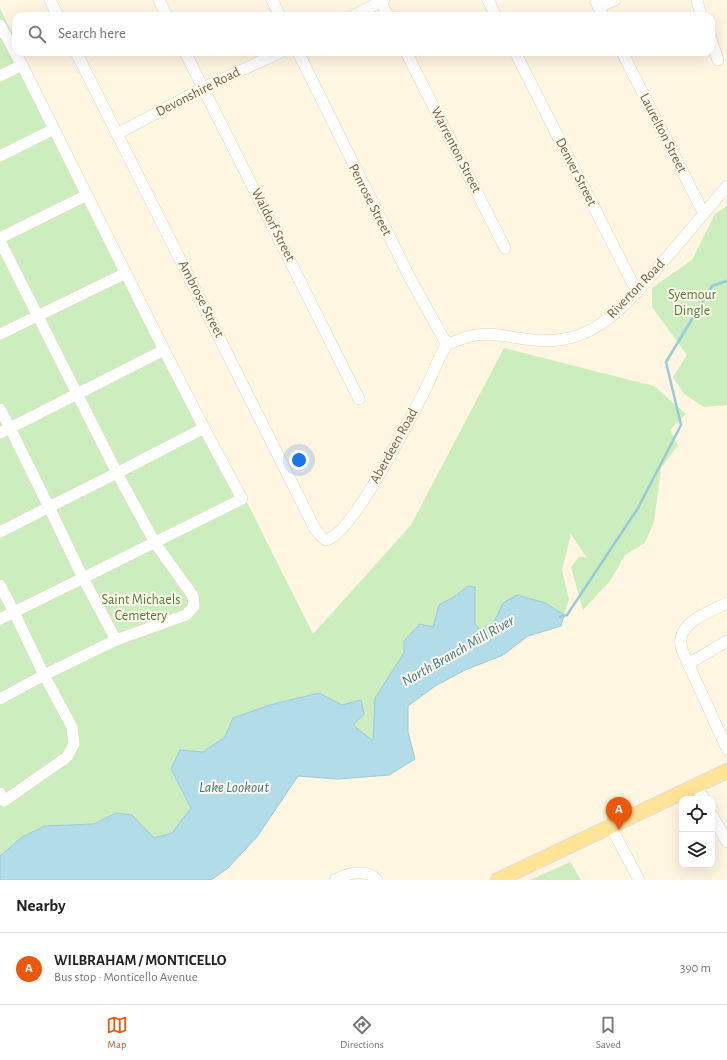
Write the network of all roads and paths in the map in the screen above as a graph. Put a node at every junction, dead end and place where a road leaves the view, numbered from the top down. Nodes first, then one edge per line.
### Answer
1 (50, 0) edge
2 (159, 0) edge
3 (272, 0) edge
4 (488, 0) edge
5 (615, 0) edge
6 (697, 0) edge
7 (382, 1) edge
8 (599, 8) edge
9 (56, 12) edge
10 (165, 12) edge
11 (278, 12) edge
12 (361, 12) edge
13 (386, 12) edge
14 (494, 12) edge
15 (700, 12) edge
16 (0, 25) edge
17 (12, 47) edge
18 (715, 51) edge
19 (17, 56) edge
20 (78, 56) edge
21 (187, 56) edge
22 (272, 56) edge
23 (300, 56) edge
24 (408, 56) edge
25 (517, 56) edge
26 (624, 56) edge
27 (718, 60) dead end
28 (22, 65) junction
29 (0, 76) edge
30 (203, 88) junction
31 (54, 129) junction
32 (116, 134) junction
33 (0, 156) edge
34 (727, 186) edge
35 (87, 195) junction
36 (704, 214) junction
37 (0, 239) edge
38 (505, 248) dead end
39 (126, 273) junction
40 (636, 292) junction
41 (37, 316) junction
42 (0, 334) edge
43 (447, 345) junction
44 (164, 350) junction
45 (78, 394) junction
46 (359, 399) dead end
47 (0, 409) edge
48 (204, 428) junction
49 (5, 431) edge
50 (117, 473) junction
51 (49, 507) junction
52 (0, 532) edge
53 (330, 539) joint
54 (155, 543) junction
55 (82, 578) junction
56 (0, 585) edge
57 (727, 603) edge
58 (14, 612) junction
59 (0, 619) edge
60 (116, 640) junction
61 (727, 641) edge
62 (688, 664) junction
63 (44, 675) junction
64 (0, 699) edge
65 (727, 749) edge
66 (727, 771) edge
67 (696, 786) junction
68 (702, 796) edge
69 (1, 800) edge
70 (715, 820) edge
71 (611, 827) junction
72 (727, 842) edge
73 (335, 880) edge
74 (377, 880) edge
75 (498, 880) edge
76 (639, 880) edge

1 - 9 street
2 - 10 street
3 - 11 street
4 - 14 street
5 - 8 street
6 - 15 street
7 - 12 street
7 - 13 street
16 - 17 street
18 - 27 street
19 - 28 street
20 - 32 street, Ambrose Street
21 - 30 street, Waldorf Street
22 - 30 street, Devonshire Road
23 - 43 street, Penrose Street
24 - 38 street, Warrenton Street
25 - 40 street, Denver Street
26 - 36 street, Laurelton Street
28 - 29 street
28 - 31 street
30 - 32 street, Devonshire Road
30 - 46 street, Waldorf Street
31 - 33 street
31 - 35 street
32 - 53 street, Ambrose Street
34 - 36 street, Riverton Road
35 - 37 street
35 - 39 street
36 - 40 street, Riverton Road
37 - 41 street
39 - 41 street
39 - 44 street
40 - 43 street, Riverton Road
41 - 42 street
41 - 45 street
43 - 53 street, Aberdeen Road
44 - 45 street
44 - 48 street
45 - 49 street
45 - 50 street
47 - 49 street
48 - 50 street
48 - 54 street
49 - 51 street
50 - 51 street
50 - 54 street
51 - 52 street
51 - 55 street
54 - 55 street
54 - 60 street
55 - 58 street
55 - 60 street
56 - 58 street
57 - 62 street
58 - 59 street
58 - 63 street
60 - 63 street
61 - 62 street
62 - 65 street
63 - 64 street
63 - 69 street
66 - 67 main road
67 - 68 street
67 - 71 main road
70 - 72 street
71 - 75 main road
71 - 76 street
73 - 74 street

